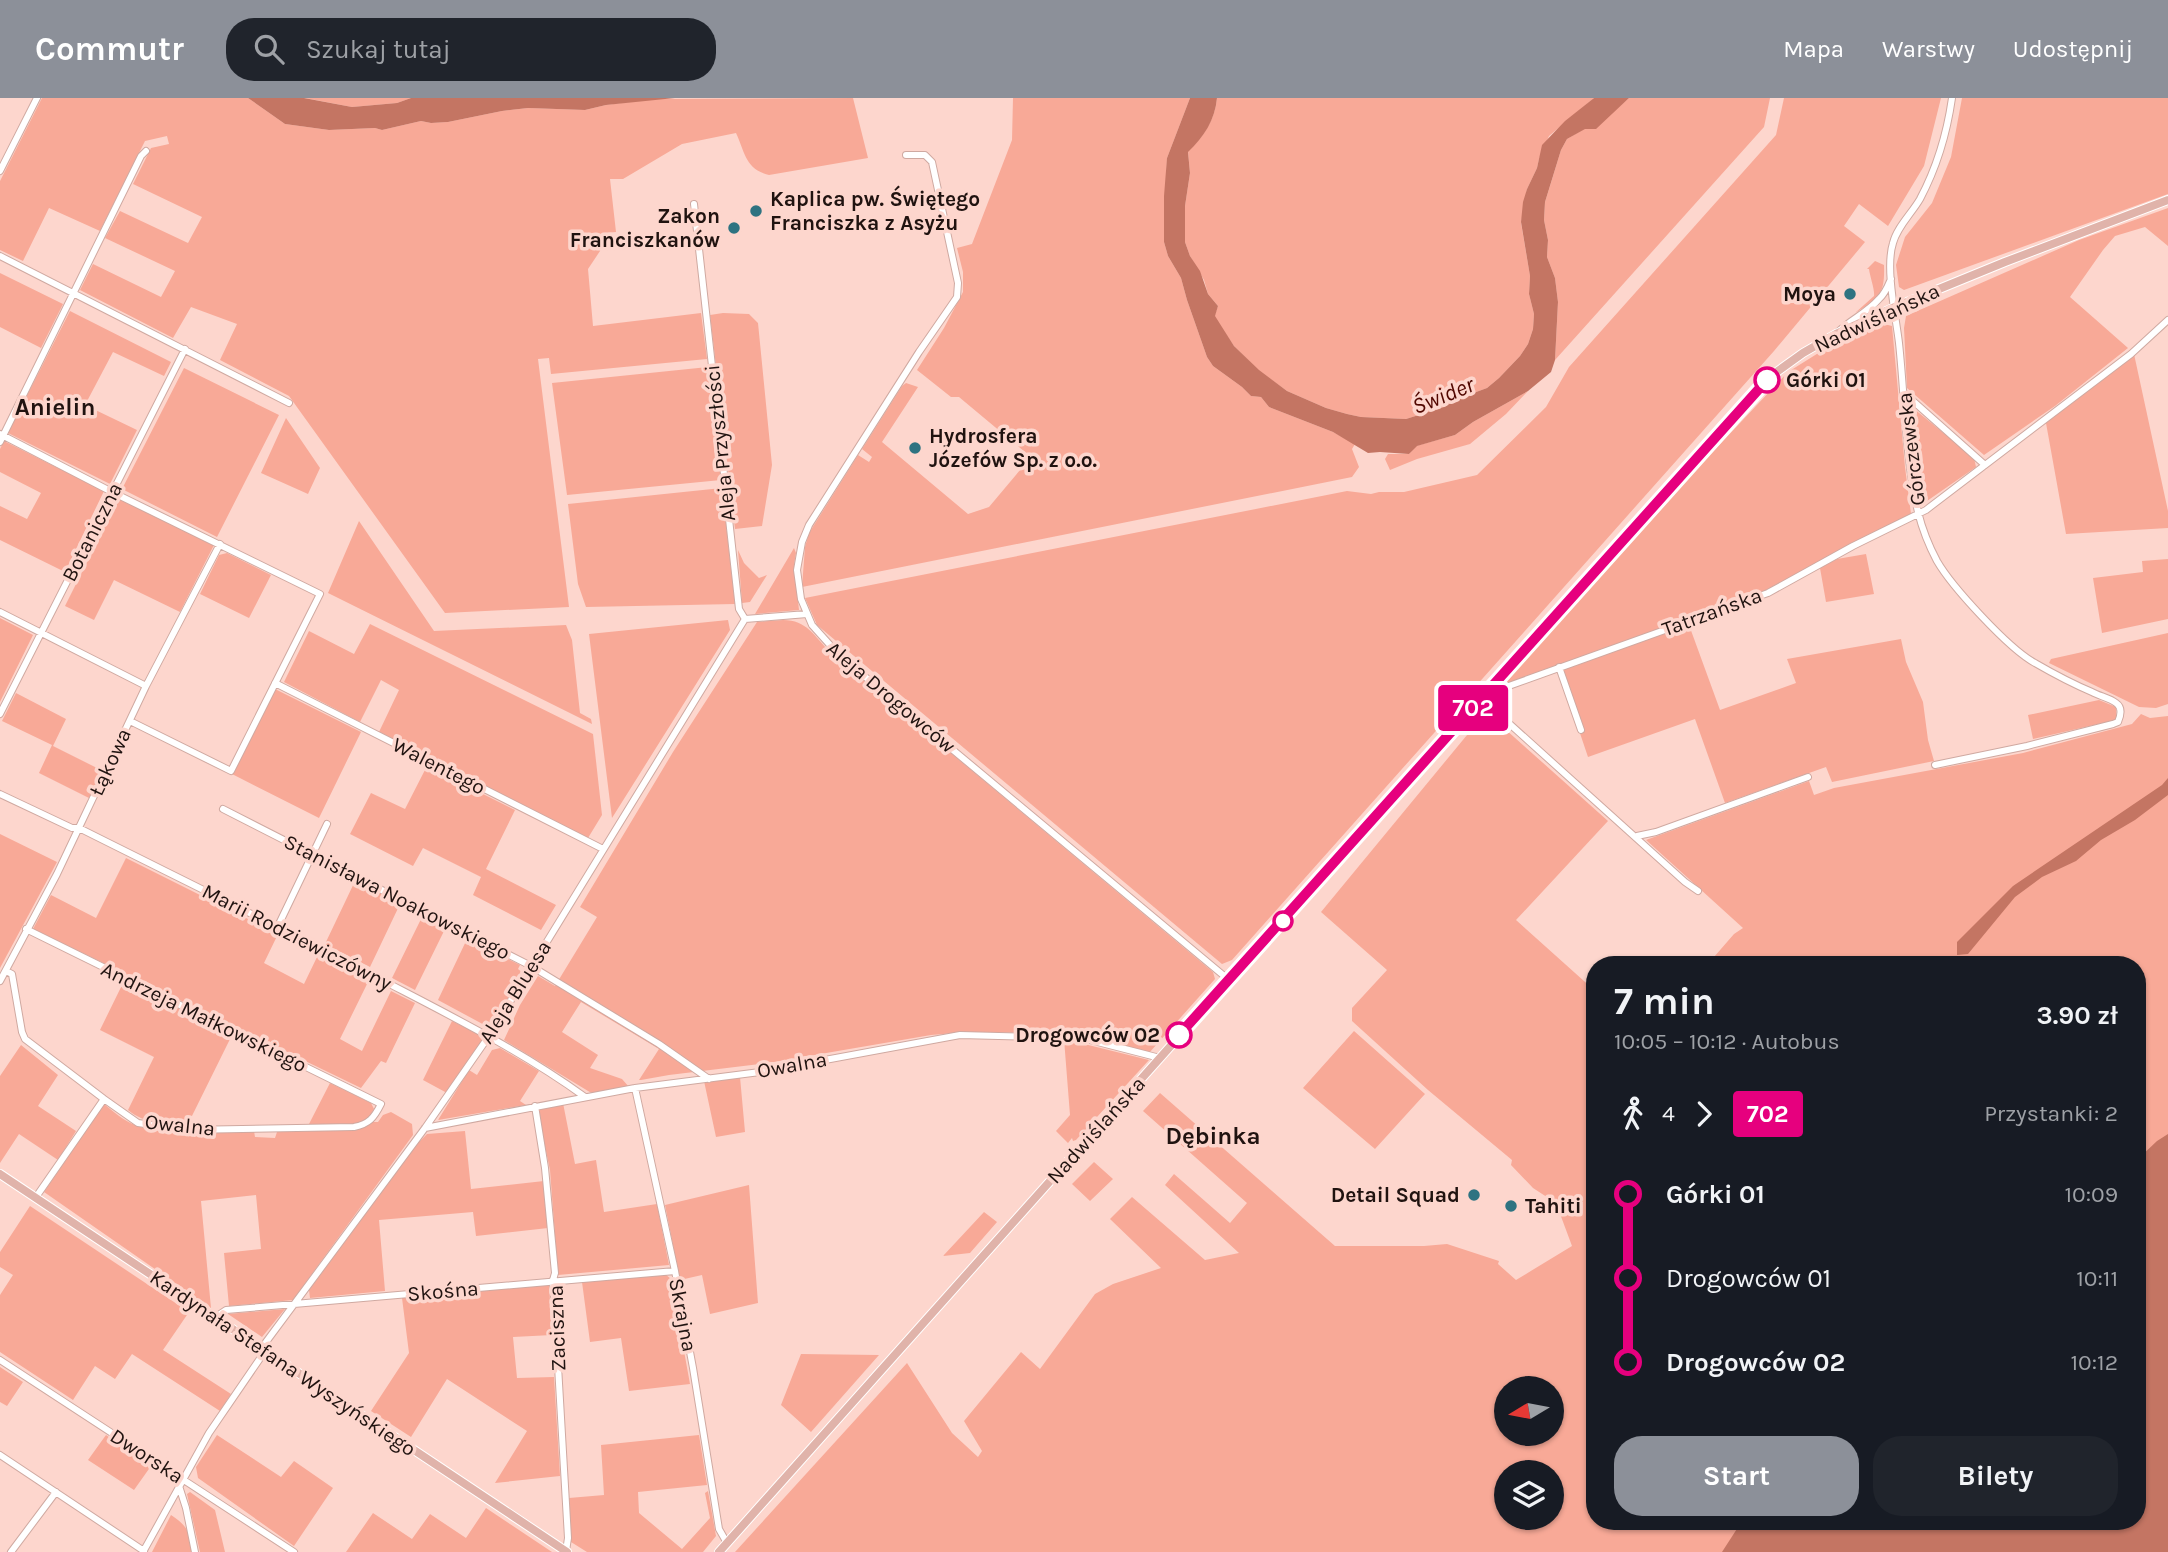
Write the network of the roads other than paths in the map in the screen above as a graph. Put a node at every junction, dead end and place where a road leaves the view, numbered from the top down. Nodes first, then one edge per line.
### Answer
1 (37, 98) edge
2 (1952, 98) edge
3 (146, 151) dead end
4 (905, 155) dead end
5 (0, 171) edge
6 (2168, 200) edge
7 (694, 204) dead end
8 (0, 256) edge
9 (1892, 277) junction
10 (73, 293) junction
11 (1895, 307) junction
12 (2168, 320) edge
13 (1836, 334) junction
14 (185, 349) junction
15 (1904, 393) junction
16 (289, 403) dead end
17 (1, 437) edge
18 (1985, 465) junction
19 (112, 492) junction
20 (1918, 513) junction
21 (220, 544) junction
22 (0, 612) edge
23 (807, 614) junction
24 (745, 619) junction
25 (41, 632) junction
26 (1559, 667) junction
27 (1499, 679) junction
28 (275, 684) junction
29 (146, 686) junction
30 (1482, 699) junction
31 (0, 715) edge
32 (130, 721) junction
33 (1581, 730) dead end
34 (1934, 765) dead end
35 (1808, 777) dead end
36 (0, 794) edge
37 (223, 809) dead end
38 (327, 824) dead end
39 (79, 828) junction
40 (1637, 836) junction
41 (603, 849) junction
42 (312, 854) junction
43 (1698, 891) dead end
44 (278, 926) junction
45 (26, 929) junction
46 (531, 966) junction
47 (6, 971) junction
48 (1229, 980) junction
49 (0, 981) edge
50 (489, 1036) junction
51 (1160, 1058) junction
52 (709, 1079) junction
53 (635, 1088) junction
54 (585, 1097) junction
55 (104, 1099) junction
56 (381, 1104) joint
57 (535, 1106) junction
58 (425, 1128) junction
59 (0, 1174) edge
60 (37, 1198) junction
61 (675, 1270) junction
62 (554, 1280) junction
63 (294, 1304) junction
64 (214, 1318) junction
65 (264, 1350) junction
66 (0, 1360) edge
67 (0, 1455) edge
68 (183, 1479) junction
69 (178, 1486) junction
70 (56, 1493) junction
71 (727, 1543) junction
72 (12, 1552) edge
73 (143, 1552) edge
74 (195, 1552) edge
75 (294, 1552) edge
76 (566, 1552) edge
77 (719, 1552) edge

1 - 5 street
2 - 9 street, Nadwiślańska
3 - 10 street
4 - 23 street, Aleja Drogowców
6 - 11 main road, Nadwiślańska
7 - 24 street, Aleja Przyszłości
8 - 10 street
9 - 11 street, Nadwiślańska
9 - 13 street
10 - 14 street
10 - 17 street
11 - 13 main road, Nadwiślańska
11 - 15 street, Górczewska
12 - 18 street, Tatrzańska
13 - 27 main road, Nadwiślańska
14 - 16 street
14 - 19 street, Botaniczna
15 - 18 street
15 - 20 street, Górczewska
17 - 19 street
18 - 20 street, Tatrzańska
19 - 21 street
19 - 25 street, Botaniczna
20 - 26 street, Tatrzańska
20 - 34 street, Górczewska
21 - 28 street
21 - 29 street, Łąkowa
22 - 25 street
23 - 24 street
23 - 48 street, Aleja Drogowców
24 - 41 street, Aleja Bluesa
25 - 29 street
25 - 31 street, Botaniczna
26 - 27 street, Tatrzańska
26 - 33 street
27 - 30 main road, Nadwiślańska
28 - 32 street
28 - 41 street, Walentego
29 - 32 street, Łąkowa
30 - 40 street
30 - 48 main road, Nadwiślańska
32 - 39 street, Łąkowa
35 - 40 street
36 - 39 street, Marii Rodziewiczówny
37 - 42 street, Stanisława Noakowskiego
38 - 42 street
39 - 44 street, Marii Rodziewiczówny
39 - 45 street, Łąkowa
40 - 43 street
41 - 46 street, Aleja Bluesa
42 - 44 street
42 - 46 street, Stanisława Noakowskiego
44 - 50 street, Marii Rodziewiczówny
45 - 47 street, Łąkowa
45 - 56 street, Andrzeja Małkowskiego
46 - 50 street, Aleja Bluesa
46 - 52 street, Stanisława Noakowskiego
47 - 49 street, Łąkowa
47 - 55 street, Owalna
48 - 51 main road, Nadwiślańska
50 - 54 street, Marii Rodziewiczówny
50 - 58 street, Aleja Bluesa
51 - 52 street, Owalna
51 - 71 main road, Nadwiślańska
52 - 53 street, Owalna
53 - 54 street, Owalna
53 - 61 street, Skrajna
54 - 57 street, Owalna
55 - 56 street, Owalna
55 - 60 street
57 - 58 street, Owalna
57 - 62 street, Zaciszna
58 - 63 street, Aleja Bluesa
59 - 60 main road, Kardynała Stefana Wyszyńskiego
60 - 64 main road, Kardynała Stefana Wyszyńskiego
61 - 62 street, Skośna
61 - 71 street, Skrajna
62 - 63 street, Skośna
62 - 76 street, Zaciszna
63 - 64 street, Skośna
63 - 65 street, Aleja Bluesa
64 - 65 main road, Kardynała Stefana Wyszyńskiego
65 - 68 street, Aleja Bluesa
65 - 76 main road, Kardynała Stefana Wyszyńskiego
66 - 68 street, Dworska
67 - 70 street
68 - 69 street, Aleja Bluesa
68 - 75 street, Dworska
69 - 73 street, Aleja Bluesa
69 - 74 street
70 - 72 street
70 - 73 street
71 - 77 main road, Nadwiślańska

